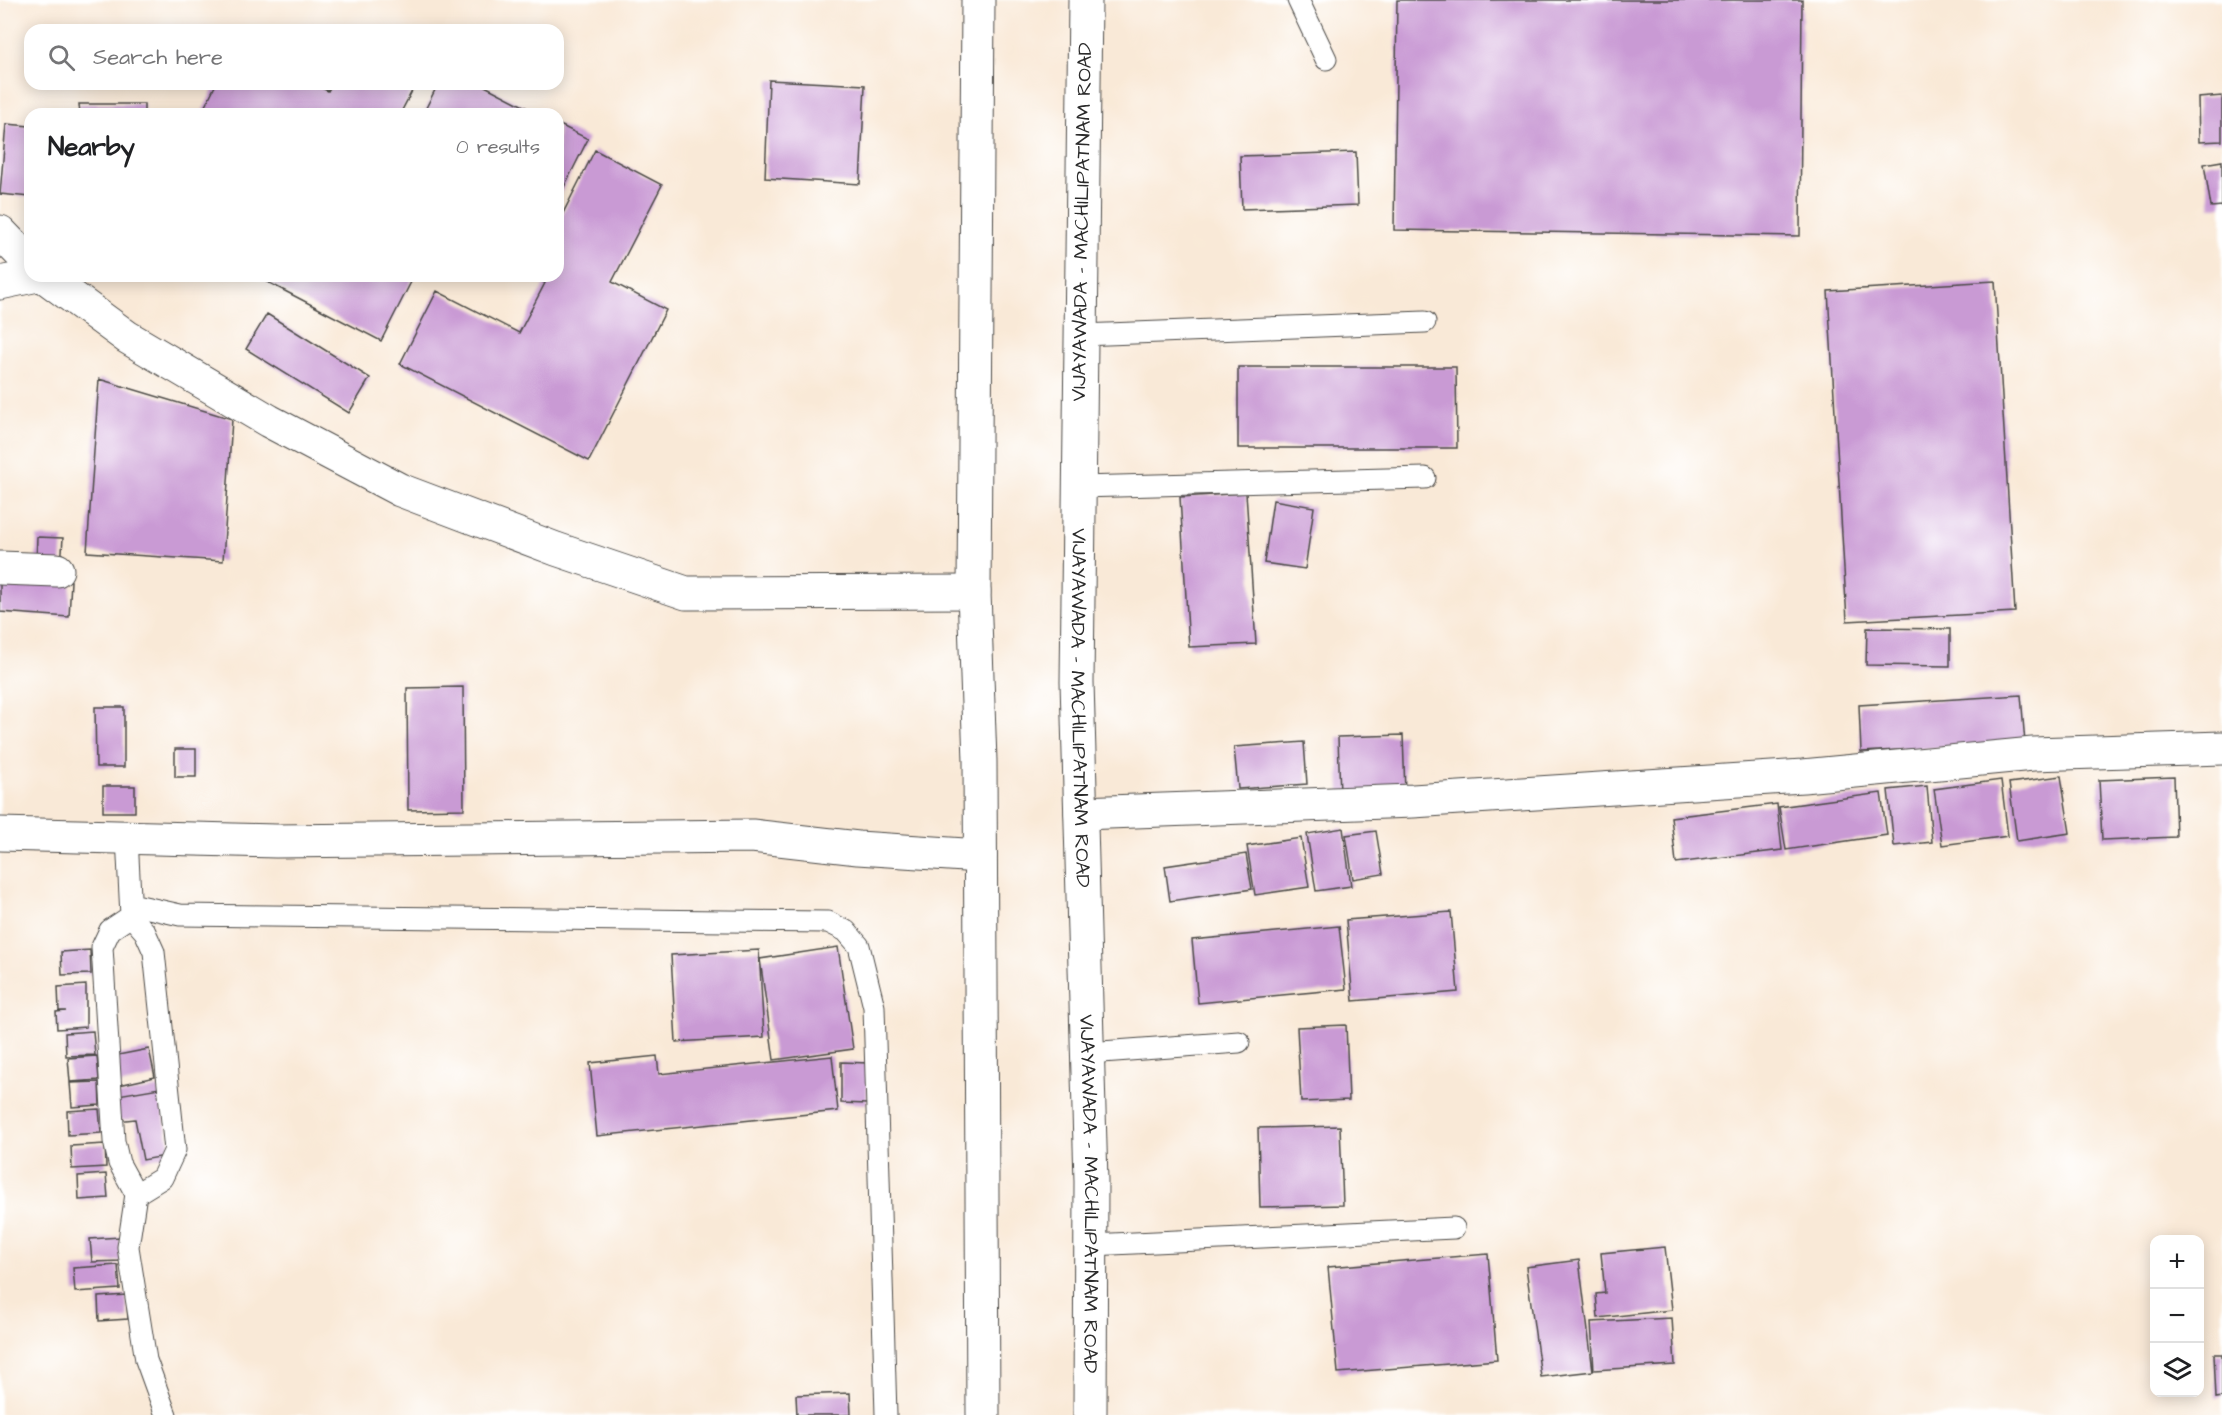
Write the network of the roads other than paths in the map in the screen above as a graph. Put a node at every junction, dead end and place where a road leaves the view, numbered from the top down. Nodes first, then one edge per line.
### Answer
1 (978, 0) edge
2 (1085, 0) edge
3 (1298, 0) edge
4 (1326, 59) dead end
5 (0, 232) edge
6 (24, 257) edge
7 (24, 278) edge
8 (52, 282) edge
9 (0, 283) edge
10 (1425, 322) dead end
11 (1081, 335) junction
12 (1425, 478) dead end
13 (1080, 487) junction
14 (0, 568) edge
15 (57, 570) dead end
16 (974, 592) junction
17 (2222, 748) edge
18 (1081, 813) junction
19 (0, 834) edge
20 (127, 837) junction
21 (980, 856) junction
22 (131, 910) junction
23 (1239, 1042) dead end
24 (1088, 1053) junction
25 (136, 1194) junction
26 (1454, 1228) dead end
27 (1091, 1245) junction
28 (166, 1415) edge
29 (886, 1415) edge
30 (983, 1415) edge
31 (1090, 1415) edge

1 - 16 main road
2 - 11 main road, VIJAYAWADA - MACHILIPATNAM ROAD
3 - 4 lane
5 - 6 main road
7 - 9 main road
8 - 16 main road
10 - 11 lane
11 - 13 main road, VIJAYAWADA - MACHILIPATNAM ROAD
12 - 13 lane
13 - 18 main road, VIJAYAWADA - MACHILIPATNAM ROAD
14 - 15 main road
16 - 21 main road
17 - 18 main road
18 - 24 main road, VIJAYAWADA - MACHILIPATNAM ROAD
19 - 20 main road
20 - 21 main road
20 - 22 lane
21 - 30 main road
22 - 25 lane
22 - 25 lane
22 - 29 lane
23 - 24 lane
24 - 27 main road, VIJAYAWADA - MACHILIPATNAM ROAD
25 - 28 lane
26 - 27 lane
27 - 31 main road, VIJAYAWADA - MACHILIPATNAM ROAD

